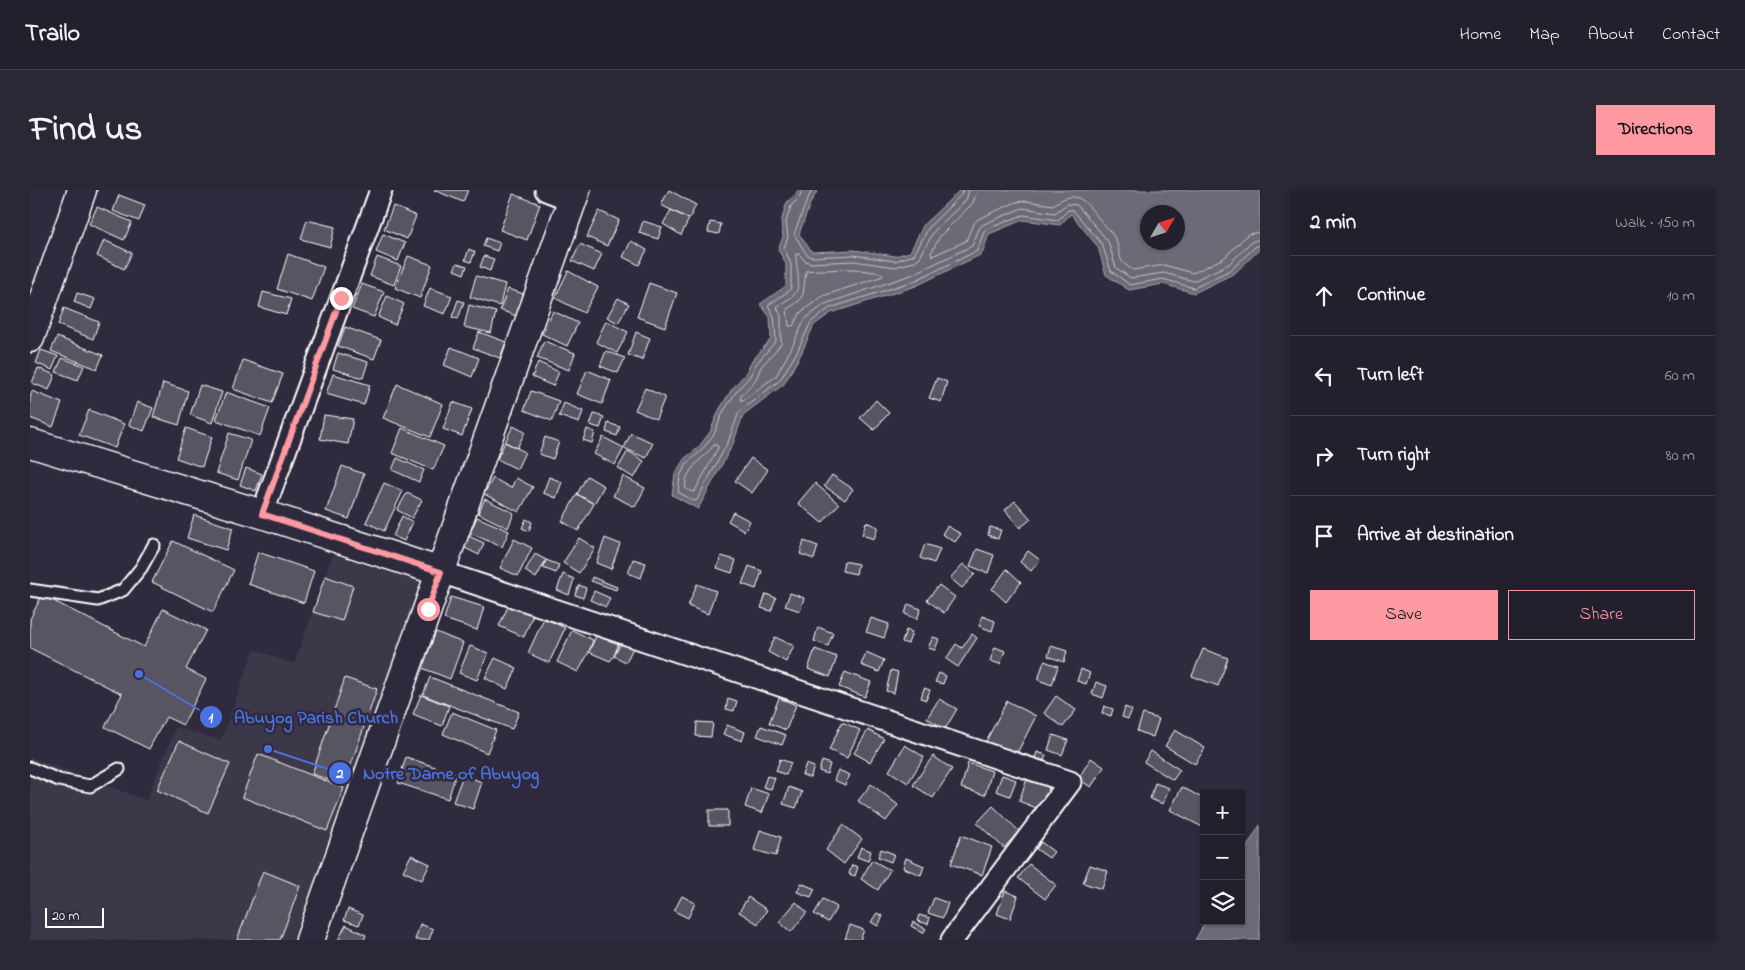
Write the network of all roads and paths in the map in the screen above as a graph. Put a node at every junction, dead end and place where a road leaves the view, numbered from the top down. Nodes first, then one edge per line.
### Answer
1 (82, 190) edge
2 (381, 190) edge
3 (546, 190) edge
4 (574, 195) edge
5 (30, 338) edge
6 (30, 442) edge
7 (262, 514) junction
8 (154, 545) dead end
9 (441, 572) junction
10 (30, 590) edge
11 (30, 768) edge
12 (119, 769) dead end
13 (310, 940) edge
14 (952, 940) edge

1 - 5 street
2 - 7 street
3 - 4 street
4 - 9 street
6 - 7 street
7 - 9 street
8 - 10 lane
9 - 13 street
9 - 14 street
11 - 12 lane

